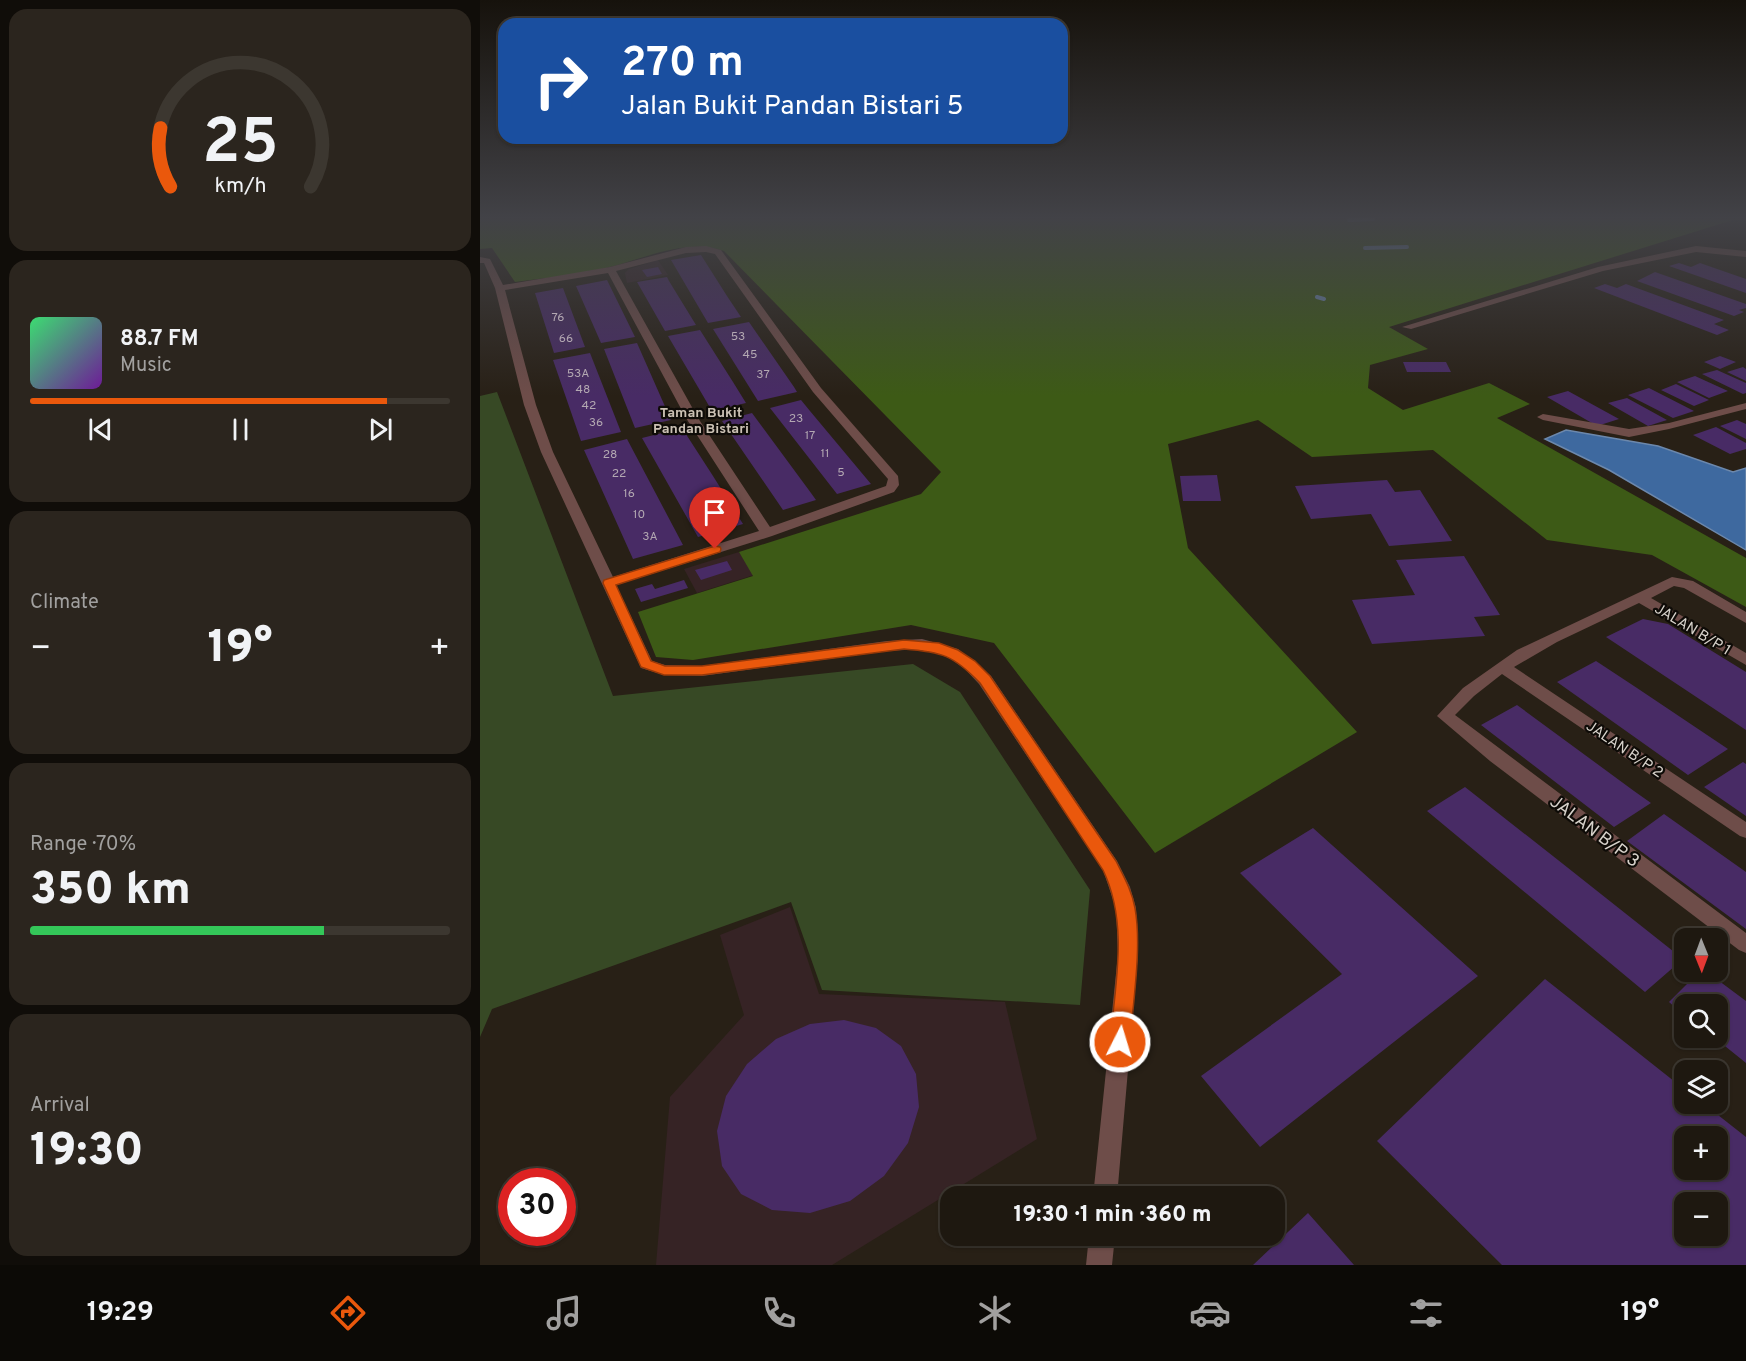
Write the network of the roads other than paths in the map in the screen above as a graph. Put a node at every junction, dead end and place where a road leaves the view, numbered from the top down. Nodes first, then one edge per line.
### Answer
1 (495, 278) edge
2 (561, 278) edge
3 (615, 278) edge
4 (739, 278) edge
5 (1571, 278) edge
6 (500, 288) junction
7 (1407, 327) dead end
8 (1746, 406) edge
9 (1543, 417) dead end
10 (767, 533) junction
11 (609, 583) junction
12 (1641, 598) junction
13 (1746, 618) edge
14 (1746, 660) edge
15 (1504, 668) junction
16 (1746, 831) edge
17 (1746, 944) edge
18 (1106, 1186) edge
19 (1100, 1246) edge
20 (1099, 1265) edge

1 - 6 street
2 - 6 street
3 - 10 street
4 - 10 street
5 - 7 street
6 - 11 street
8 - 9 street
10 - 11 street
11 - 18 street
12 - 13 street
12 - 14 street, JALAN B/P 1
12 - 15 street
15 - 16 street, JALAN B/P 2
15 - 17 street, JALAN B/P 3
19 - 20 street

